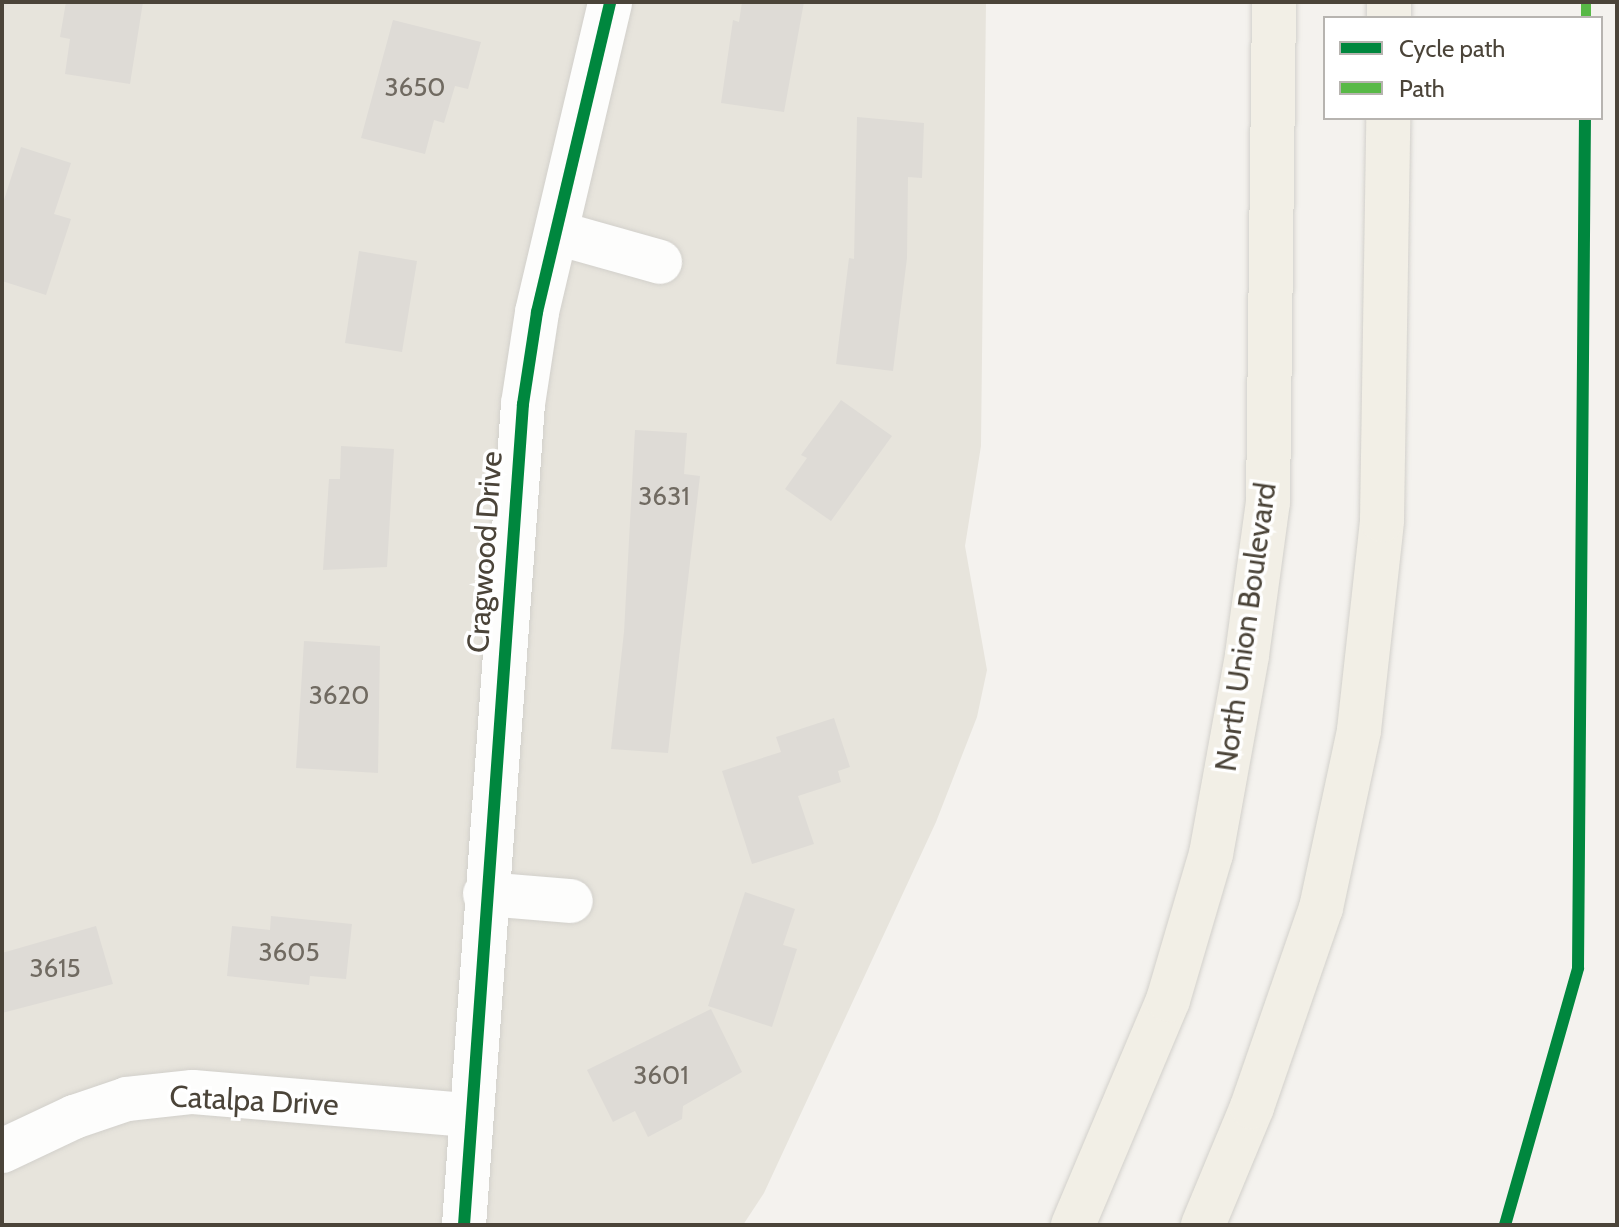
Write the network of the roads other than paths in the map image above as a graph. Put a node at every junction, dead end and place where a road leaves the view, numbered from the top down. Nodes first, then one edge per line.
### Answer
1 (610, 2) edge
2 (1274, 2) edge
3 (1388, 120) edge
4 (557, 233) junction
5 (660, 262) dead end
6 (485, 894) junction
7 (571, 901) dead end
8 (468, 1115) junction
9 (2, 1151) edge
10 (464, 1225) edge
11 (1073, 1225) edge
12 (1203, 1225) edge

1 - 4 street, Cragwood Drive
2 - 11 main road, North Union Boulevard
3 - 12 main road
4 - 5 street
4 - 6 street, Cragwood Drive
6 - 7 street
6 - 8 street, Cragwood Drive
8 - 9 street, Catalpa Drive
8 - 10 street, Cragwood Drive

